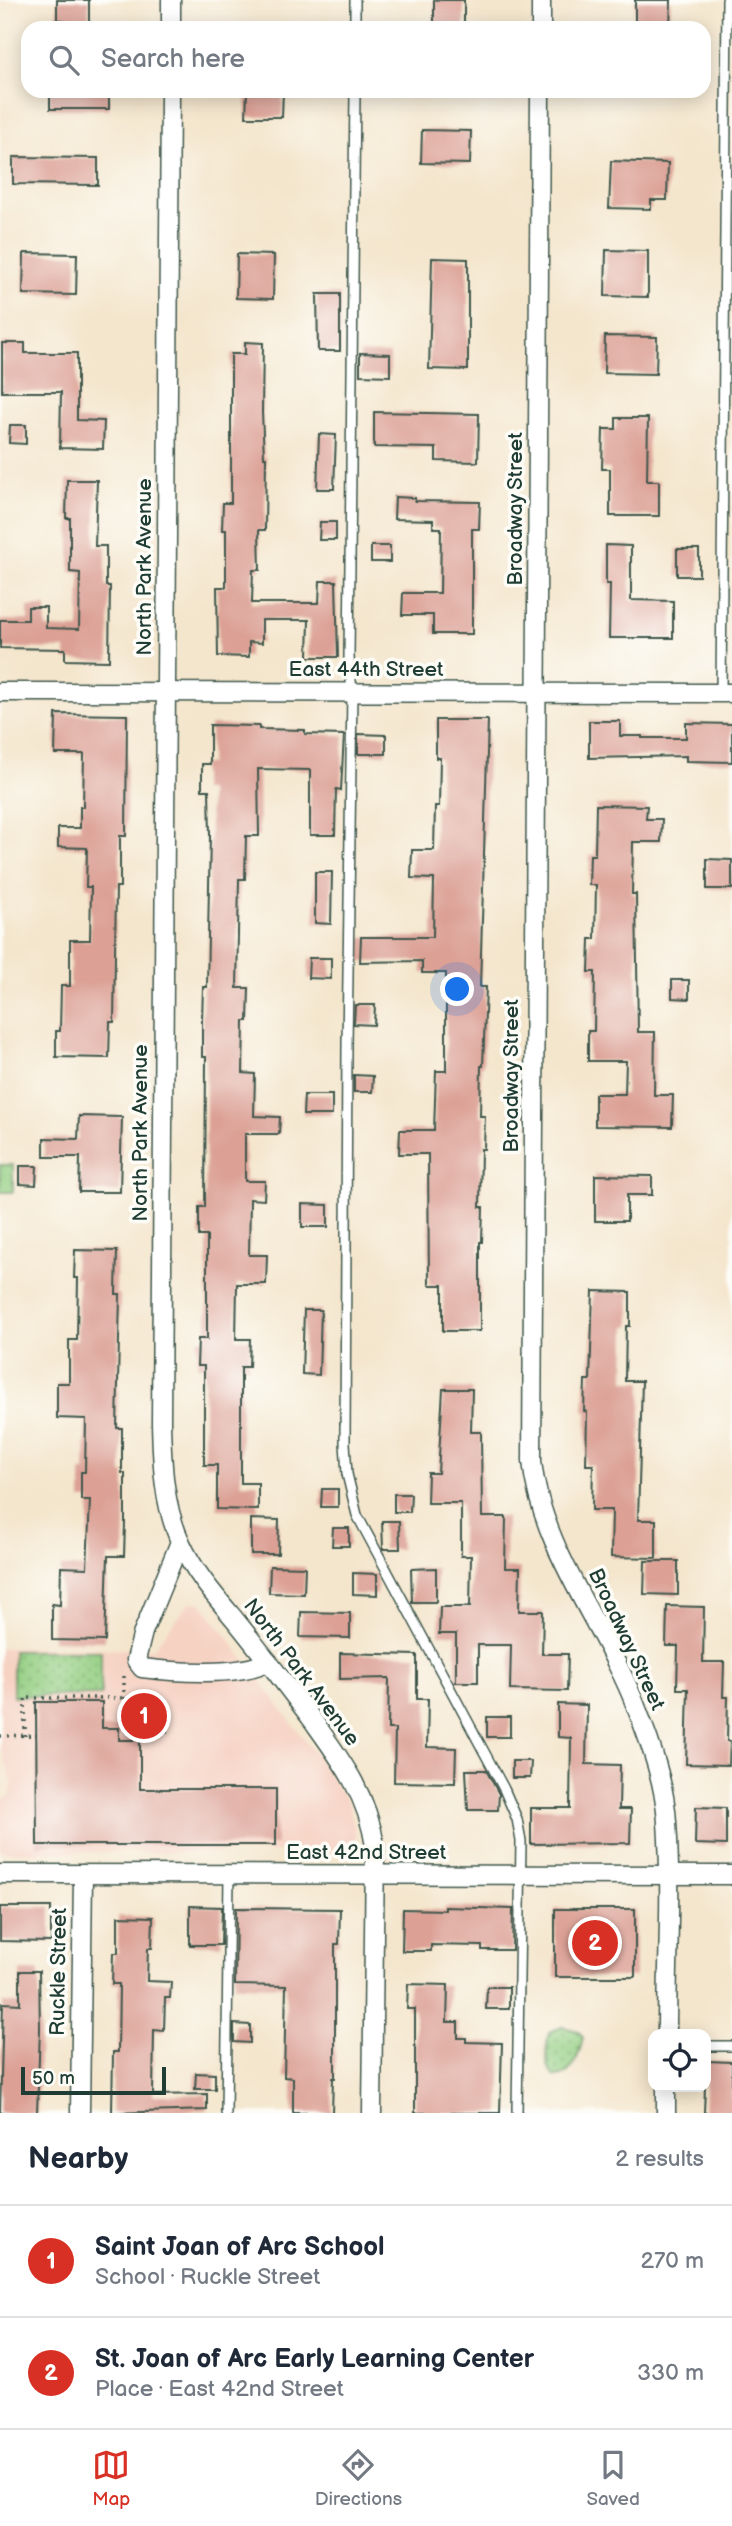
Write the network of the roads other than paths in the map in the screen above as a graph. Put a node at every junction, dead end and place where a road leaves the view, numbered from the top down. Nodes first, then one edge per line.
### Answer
1 (171, 0) edge
2 (355, 0) edge
3 (541, 0) edge
4 (727, 0) edge
5 (171, 21) edge
6 (355, 21) edge
7 (541, 21) edge
8 (170, 98) edge
9 (355, 98) edge
10 (540, 98) edge
11 (166, 691) junction
12 (0, 692) edge
13 (352, 692) junction
14 (536, 693) junction
15 (726, 693) edge
16 (180, 1542) junction
17 (268, 1661) junction
18 (0, 1874) edge
19 (83, 1874) junction
20 (229, 1875) junction
21 (375, 1875) junction
22 (520, 1875) junction
23 (668, 1875) junction
24 (732, 1875) edge
25 (667, 2029) edge
26 (711, 2046) edge
27 (732, 2046) edge
28 (666, 2092) edge
29 (79, 2113) edge
30 (226, 2113) edge
31 (372, 2113) edge
32 (517, 2113) edge
33 (666, 2113) edge

1 - 5 street
2 - 6 lane
3 - 7 street
4 - 15 lane
8 - 11 street, North Park Avenue
9 - 13 lane
10 - 14 street, Broadway Street
11 - 12 street, East 44th Street
11 - 13 street, East 44th Street
11 - 16 street, North Park Avenue
13 - 14 street, East 44th Street
13 - 22 lane
14 - 15 street, East 44th Street
14 - 23 street, Broadway Street
16 - 17 street, North Park Avenue
16 - 17 street
17 - 21 street, North Park Avenue
18 - 19 street, East 42nd Street
19 - 20 street, East 42nd Street
19 - 29 street, Ruckle Street
20 - 21 street, East 42nd Street
20 - 30 lane
21 - 22 street, East 42nd Street
21 - 31 street, North Park Avenue
22 - 23 street, East 42nd Street
22 - 32 lane
23 - 24 street, East 42nd Street
23 - 25 street, Broadway Street
26 - 27 lane
28 - 33 street

